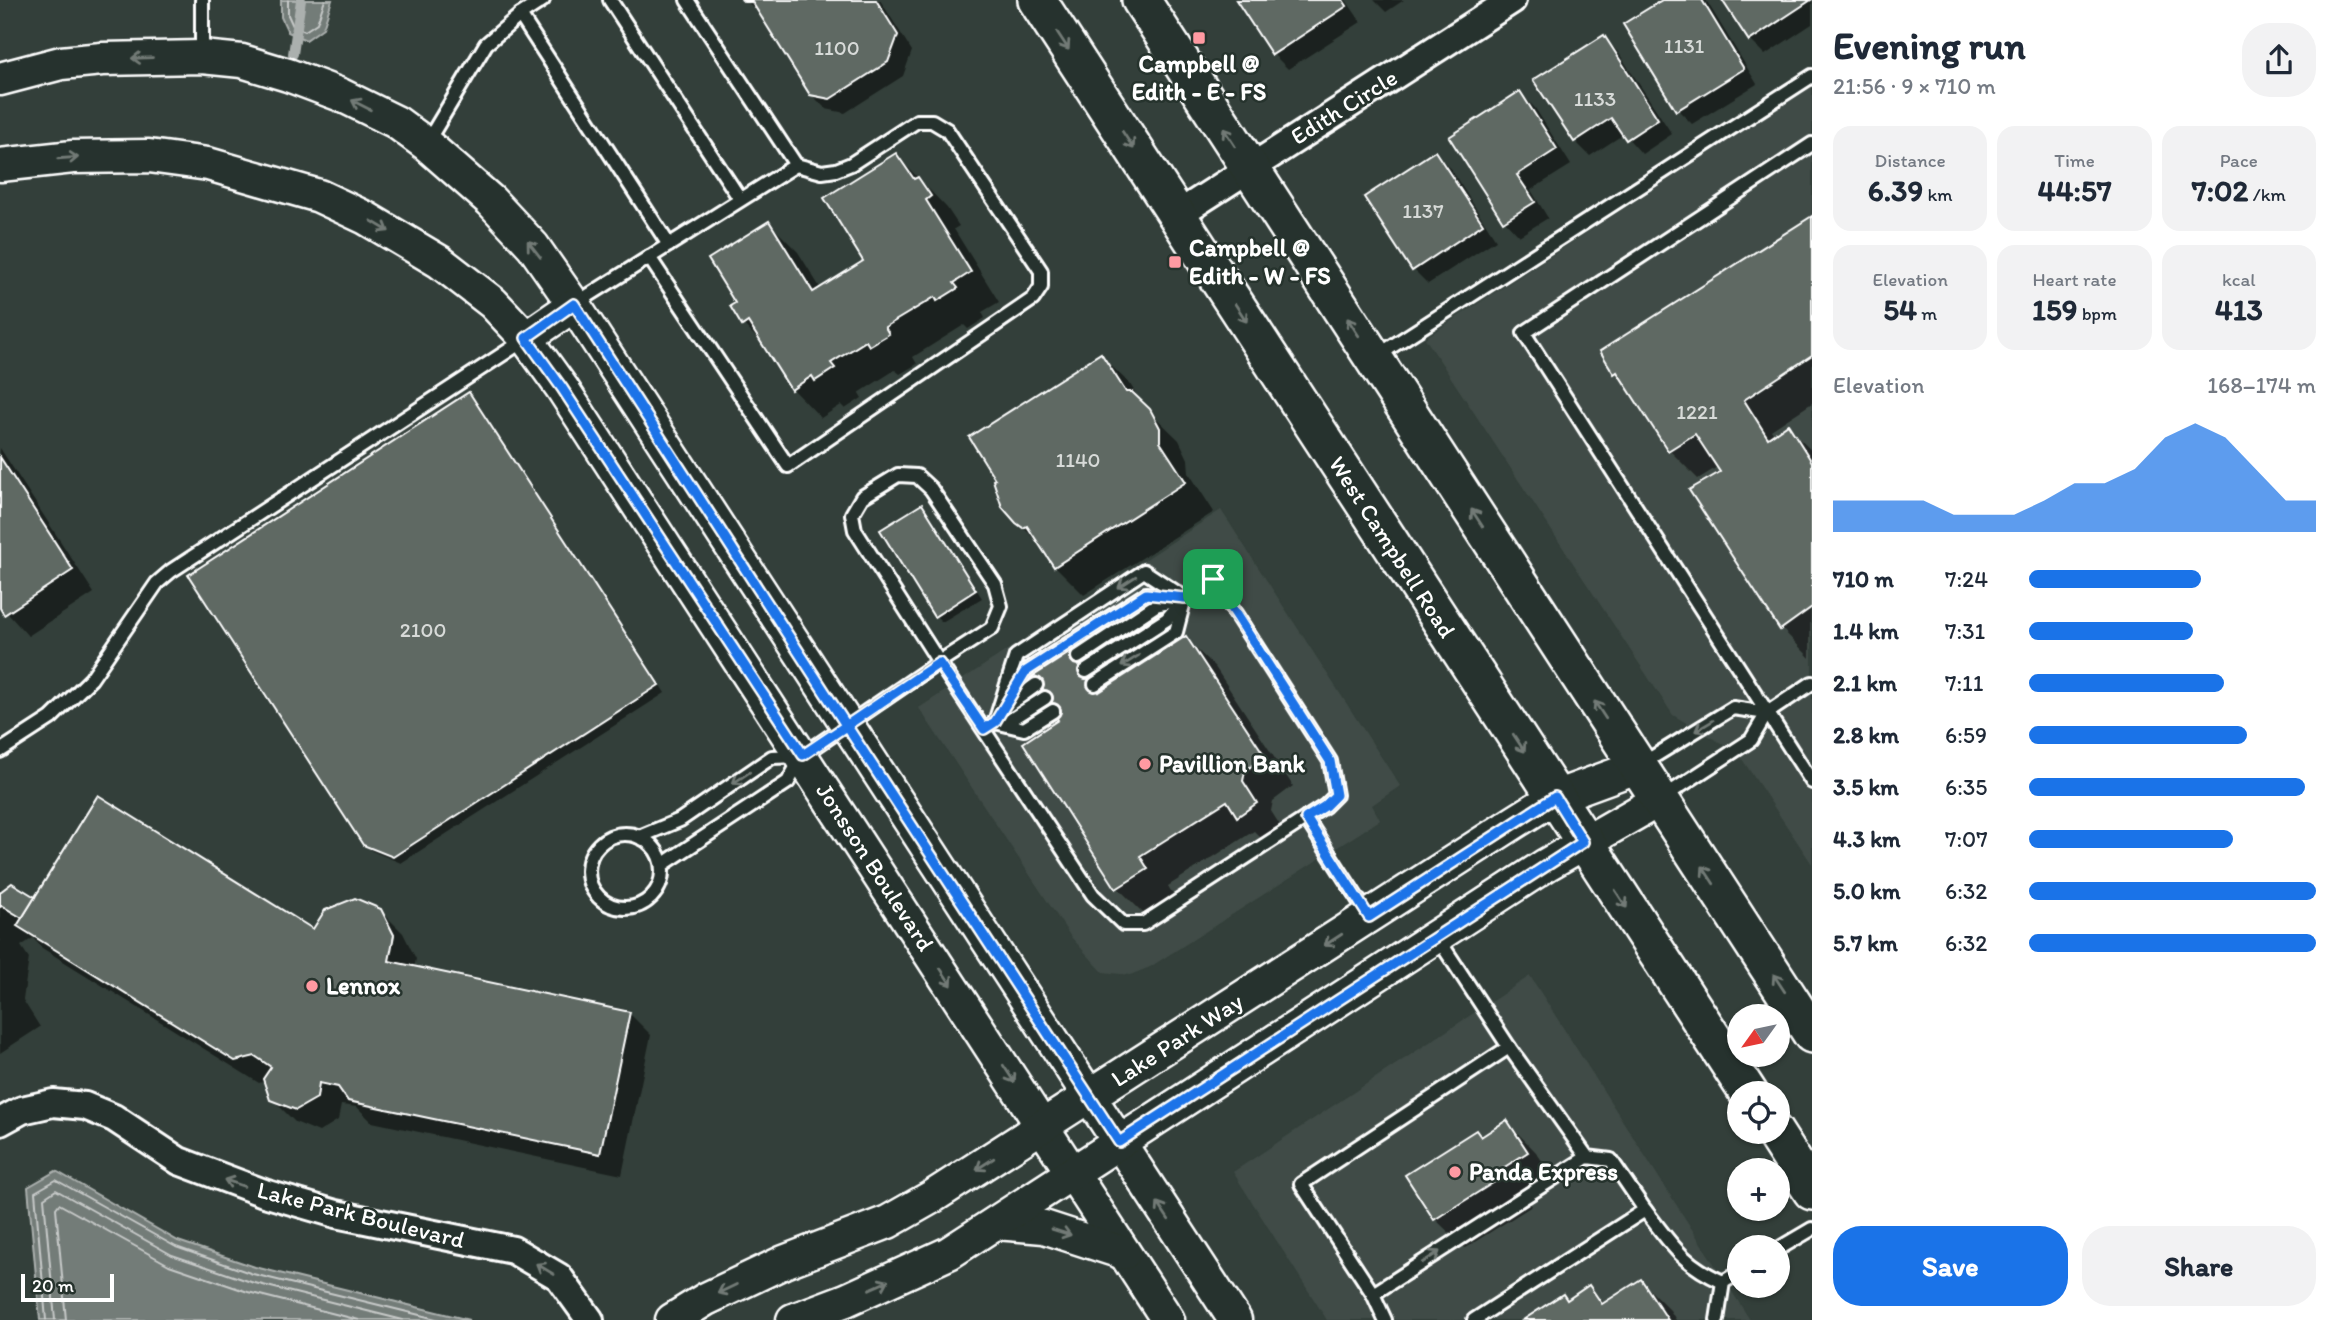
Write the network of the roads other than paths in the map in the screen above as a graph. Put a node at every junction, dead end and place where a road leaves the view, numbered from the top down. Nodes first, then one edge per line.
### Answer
1 (202, 0) edge
2 (543, 0) edge
3 (610, 0) edge
4 (687, 0) edge
5 (1037, 0) edge
6 (1141, 0) edge
7 (1513, 0) edge
8 (520, 15) junction
9 (202, 57) junction
10 (1812, 76) edge
11 (0, 79) edge
12 (426, 144) junction
13 (1812, 144) edge
14 (0, 165) edge
15 (796, 165) junction
16 (1250, 168) junction
17 (740, 199) junction
18 (1177, 215) junction
19 (669, 245) junction
20 (649, 257) junction
21 (574, 304) junction
22 (526, 338) junction
23 (1373, 359) junction
24 (1185, 598) junction
25 (1078, 657) dead end
26 (939, 663) junction
27 (1086, 671) dead end
28 (1812, 683) edge
29 (1095, 684) dead end
30 (1036, 685) dead end
31 (1045, 698) dead end
32 (1053, 711) dead end
33 (1766, 713) junction
34 (846, 725) junction
35 (989, 725) junction
36 (0, 751) edge
37 (803, 755) junction
38 (1637, 767) junction
39 (1812, 782) edge
40 (1555, 797) junction
41 (1659, 800) junction
42 (1306, 818) junction
43 (639, 837) junction
44 (1583, 842) junction
45 (662, 865) junction
46 (1369, 917) junction
47 (1436, 937) junction
48 (1812, 1034) edge
49 (1509, 1047) junction
50 (1740, 1081) edge
51 (1090, 1097) junction
52 (0, 1122) edge
53 (1043, 1127) junction
54 (1119, 1142) junction
55 (1790, 1142) edge
56 (1587, 1157) junction
57 (1072, 1172) junction
58 (1812, 1191) edge
59 (1645, 1210) junction
60 (996, 1223) junction
61 (1812, 1229) edge
62 (1790, 1242) edge
63 (1124, 1253) junction
64 (1727, 1280) edge
65 (1723, 1282) junction
66 (1373, 1294) junction
67 (590, 1320) edge
68 (672, 1320) edge
69 (793, 1320) edge
70 (1168, 1320) edge
71 (1235, 1320) edge
72 (1384, 1320) edge
73 (1474, 1320) edge
74 (1717, 1320) edge

1 - 9 lane
2 - 8 lane
3 - 17 lane
4 - 15 lane
5 -> 18 main road, West Campbell Road
16 -> 6 main road
7 - 16 street, Edith Circle
8 - 12 lane
8 - 19 lane
9 -> 11 street
12 -> 9 street
10 - 23 lane
21 -> 12 street
13 - 33 lane
14 -> 22 street, Jonsson Boulevard
15 - 17 lane
15 - 20 lane
16 - 18 street, Edith Circle
23 -> 16 main road
17 - 19 lane
18 -> 40 main road, West Campbell Road
19 - 20 lane
20 - 21 lane
21 - 22 street
21 - 34 street
22 - 36 lane
22 - 37 street, Jonsson Boulevard
38 -> 23 main road
24 - 25 lane
24 - 27 lane
24 -> 29 lane
24 - 35 lane
24 -> 35 lane
24 - 42 lane
26 - 26 lane
26 - 34 lane
26 - 35 lane
28 - 33 lane
30 - 35 lane
31 - 35 lane
32 - 35 lane
33 -> 38 lane
33 - 39 lane
33 - 41 lane
34 - 37 lane
34 - 51 street
35 - 42 lane
37 -> 43 lane
37 - 45 lane
37 -> 53 street, Jonsson Boulevard
38 - 40 street, Lake Park Way
38 - 41 main road
40 - 44 main road, West Campbell Road
40 - 46 street, Lake Park Way
41 - 44 street
48 -> 41 main road
42 - 46 lane
43 - 45 lane
43 - 45 lane
44 - 47 street
44 -> 50 main road, West Campbell Road
46 -> 51 street, Lake Park Way
47 - 49 lane
47 - 54 street
49 - 56 lane
49 - 66 lane
51 - 53 street, Lake Park Way
51 - 54 street
67 -> 52 street, Lake Park Boulevard
53 - 57 street, Jonsson Boulevard
53 -> 68 street, Lake Park Way
54 - 57 street
71 -> 54 street
55 - 58 main road
56 - 59 lane
66 -> 56 lane
57 - 60 street
57 - 63 street, Jonsson Boulevard
59 - 65 lane
59 - 73 lane
60 -> 63 street
69 -> 60 street
61 - 62 lane
63 - 70 street, Jonsson Boulevard
64 - 65 lane
65 - 74 lane
66 - 72 lane

